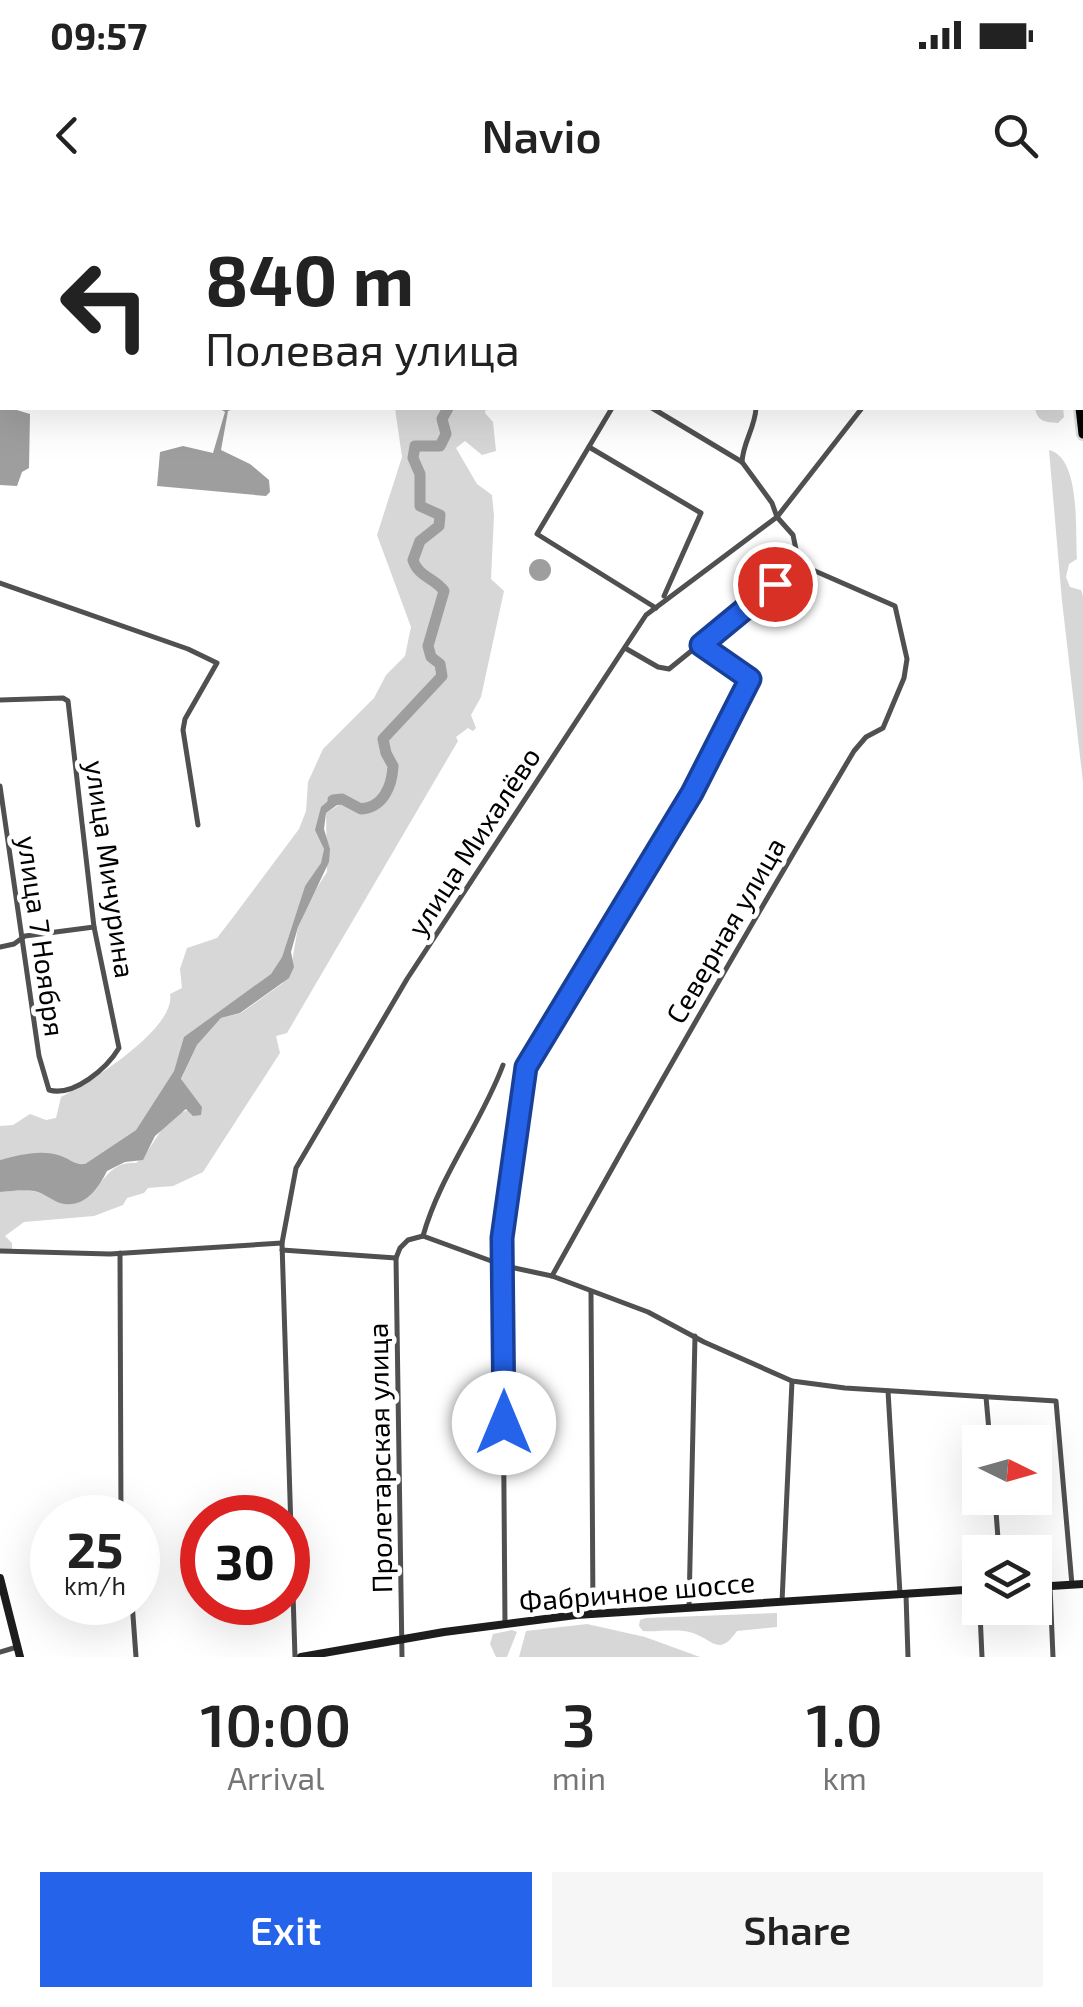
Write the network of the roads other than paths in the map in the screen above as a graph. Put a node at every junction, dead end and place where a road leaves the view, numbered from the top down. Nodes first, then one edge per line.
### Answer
1 (611, 410) edge
2 (655, 410) edge
3 (756, 410) edge
4 (860, 410) edge
5 (589, 447) junction
6 (742, 462) junction
7 (777, 517) junction
8 (799, 564) junction
9 (0, 583) edge
10 (664, 599) junction
11 (656, 608) junction
12 (701, 645) junction
13 (626, 648) junction
14 (0, 700) edge
15 (0, 786) edge
16 (198, 826) dead end
17 (10, 852) junction
18 (0, 853) edge
19 (94, 927) junction
20 (20, 942) junction
21 (0, 947) edge
22 (503, 1065) dead end
23 (49, 1090) joint
24 (423, 1236) junction
25 (282, 1247) junction
26 (0, 1252) edge
27 (120, 1254) junction
28 (396, 1258) junction
29 (504, 1266) junction
30 (552, 1276) junction
31 (591, 1291) junction
32 (694, 1336) junction
33 (792, 1380) junction
34 (888, 1391) junction
35 (986, 1397) junction
36 (988, 1425) edge
37 (122, 1495) edge
38 (0, 1578) edge
39 (1072, 1584) junction
40 (1083, 1584) edge
41 (1052, 1586) edge
42 (962, 1591) edge
43 (903, 1594) junction
44 (782, 1602) junction
45 (690, 1607) junction
46 (593, 1614) junction
47 (504, 1624) junction
48 (134, 1625) edge
49 (981, 1625) edge
50 (1052, 1625) edge
51 (401, 1640) junction
52 (17, 1647) junction
53 (0, 1652) edge
54 (20, 1657) edge
55 (136, 1657) edge
56 (298, 1657) edge
57 (402, 1657) edge
58 (908, 1657) edge
59 (982, 1657) edge
60 (1053, 1657) edge

1 - 5 street
2 - 6 street
3 - 6 street
4 - 7 street, улица Михалёво
5 - 10 street
5 - 11 street
6 - 7 street
7 - 8 street
7 - 10 street, улица Михалёво
8 - 12 street
8 - 30 street, Северная улица
9 - 16 street
10 - 11 street, улица Михалёво
11 - 13 street, улица Михалёво
12 - 13 street
12 - 29 street
13 - 25 street, улица Михалёво
14 - 19 street, улица Мичурина
15 - 17 street, улица 7 Ноября
17 - 18 street
17 - 20 street, улица 7 Ноября
19 - 20 street
19 - 23 street, улица Мичурина
20 - 21 street
20 - 23 street, улица 7 Ноября
22 - 24 street
24 - 28 street
24 - 29 street
25 - 27 street
25 - 28 street
25 - 56 street, улица Михалёво
26 - 27 street
27 - 37 street
28 - 51 street, Пролетарская улица
29 - 30 street
29 - 47 street
30 - 31 street
31 - 32 street
31 - 46 street
32 - 33 street
32 - 45 street
33 - 34 street
33 - 44 street
34 - 35 street
34 - 43 street
35 - 36 street
35 - 39 street
38 - 52 main road
39 - 40 main road
39 - 41 main road
42 - 43 main road, Фабричное шоссе
43 - 44 main road, Фабричное шоссе
43 - 58 street
44 - 45 main road, Фабричное шоссе
45 - 46 main road, Фабричное шоссе
46 - 47 main road, Фабричное шоссе
47 - 51 main road, Фабричное шоссе
48 - 55 street
49 - 59 street
50 - 60 street
51 - 56 main road, Фабричное шоссе
51 - 57 street, Пролетарская улица
52 - 53 street
52 - 54 main road

